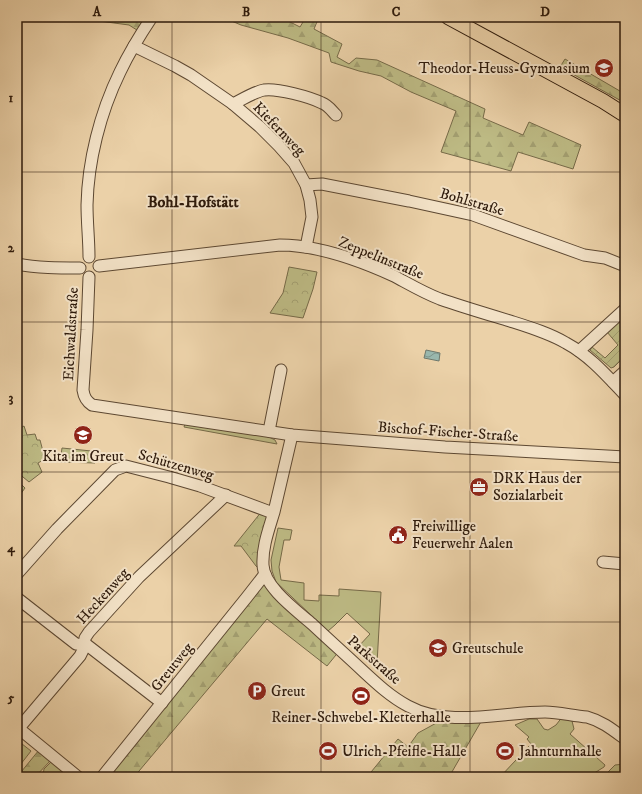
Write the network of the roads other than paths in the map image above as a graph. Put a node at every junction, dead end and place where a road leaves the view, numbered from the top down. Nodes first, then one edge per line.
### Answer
1 (152, 17) edge
2 (448, 17) edge
3 (134, 46) junction
4 (233, 104) junction
5 (336, 115) dead end
6 (625, 115) edge
7 (306, 185) junction
8 (306, 246) junction
9 (89, 257) junction
10 (17, 264) edge
11 (99, 266) junction
12 (625, 266) edge
13 (80, 268) junction
14 (89, 277) junction
15 (625, 309) edge
16 (579, 351) junction
17 (281, 370) dead end
18 (625, 371) edge
19 (613, 382) junction
20 (625, 395) edge
21 (107, 407) joint
22 (269, 431) junction
23 (292, 435) junction
24 (625, 457) edge
25 (226, 495) junction
26 (273, 513) junction
27 (603, 562) dead end
28 (625, 564) edge
29 (17, 574) edge
30 (265, 574) junction
31 (17, 598) edge
32 (84, 644) junction
33 (162, 703) junction
34 (18, 728) edge
35 (625, 739) edge
36 (78, 777) edge
37 (102, 777) edge

1 - 3 street
2 - 6 main road
3 - 4 street, Kiefernweg
3 - 9 street
4 - 5 street, Kiefernweg
4 - 7 street, Kiefernweg
7 - 8 street, Kiefernweg
7 - 12 street, Bohlstraße
8 - 11 street, Zeppelinstraße
8 - 16 street, Zeppelinstraße
9 - 11 street
9 - 13 street, Eichwaldstraße
10 - 13 street
11 - 14 street, Eichwaldstraße
13 - 14 street
14 - 21 street, Eichwaldstraße
15 - 16 street
16 - 19 street, Zeppelinstraße
17 - 22 street
18 - 19 street
19 - 20 street, Zeppelinstraße
21 - 22 street, Bischof-Fischer-Straße
22 - 23 street, Bischof-Fischer-Straße
23 - 24 street, Bischof-Fischer-Straße
23 - 26 street, Parkstraße
25 - 26 street, Schützenweg
25 - 29 street, Schützenweg
25 - 32 street, Heckenweg
26 - 30 street, Parkstraße
27 - 28 street
30 - 33 street, Greutweg
30 - 35 street, Parkstraße
31 - 32 street
32 - 33 street
32 - 34 street, Heckenweg
33 - 37 street, Greutweg
34 - 36 street

